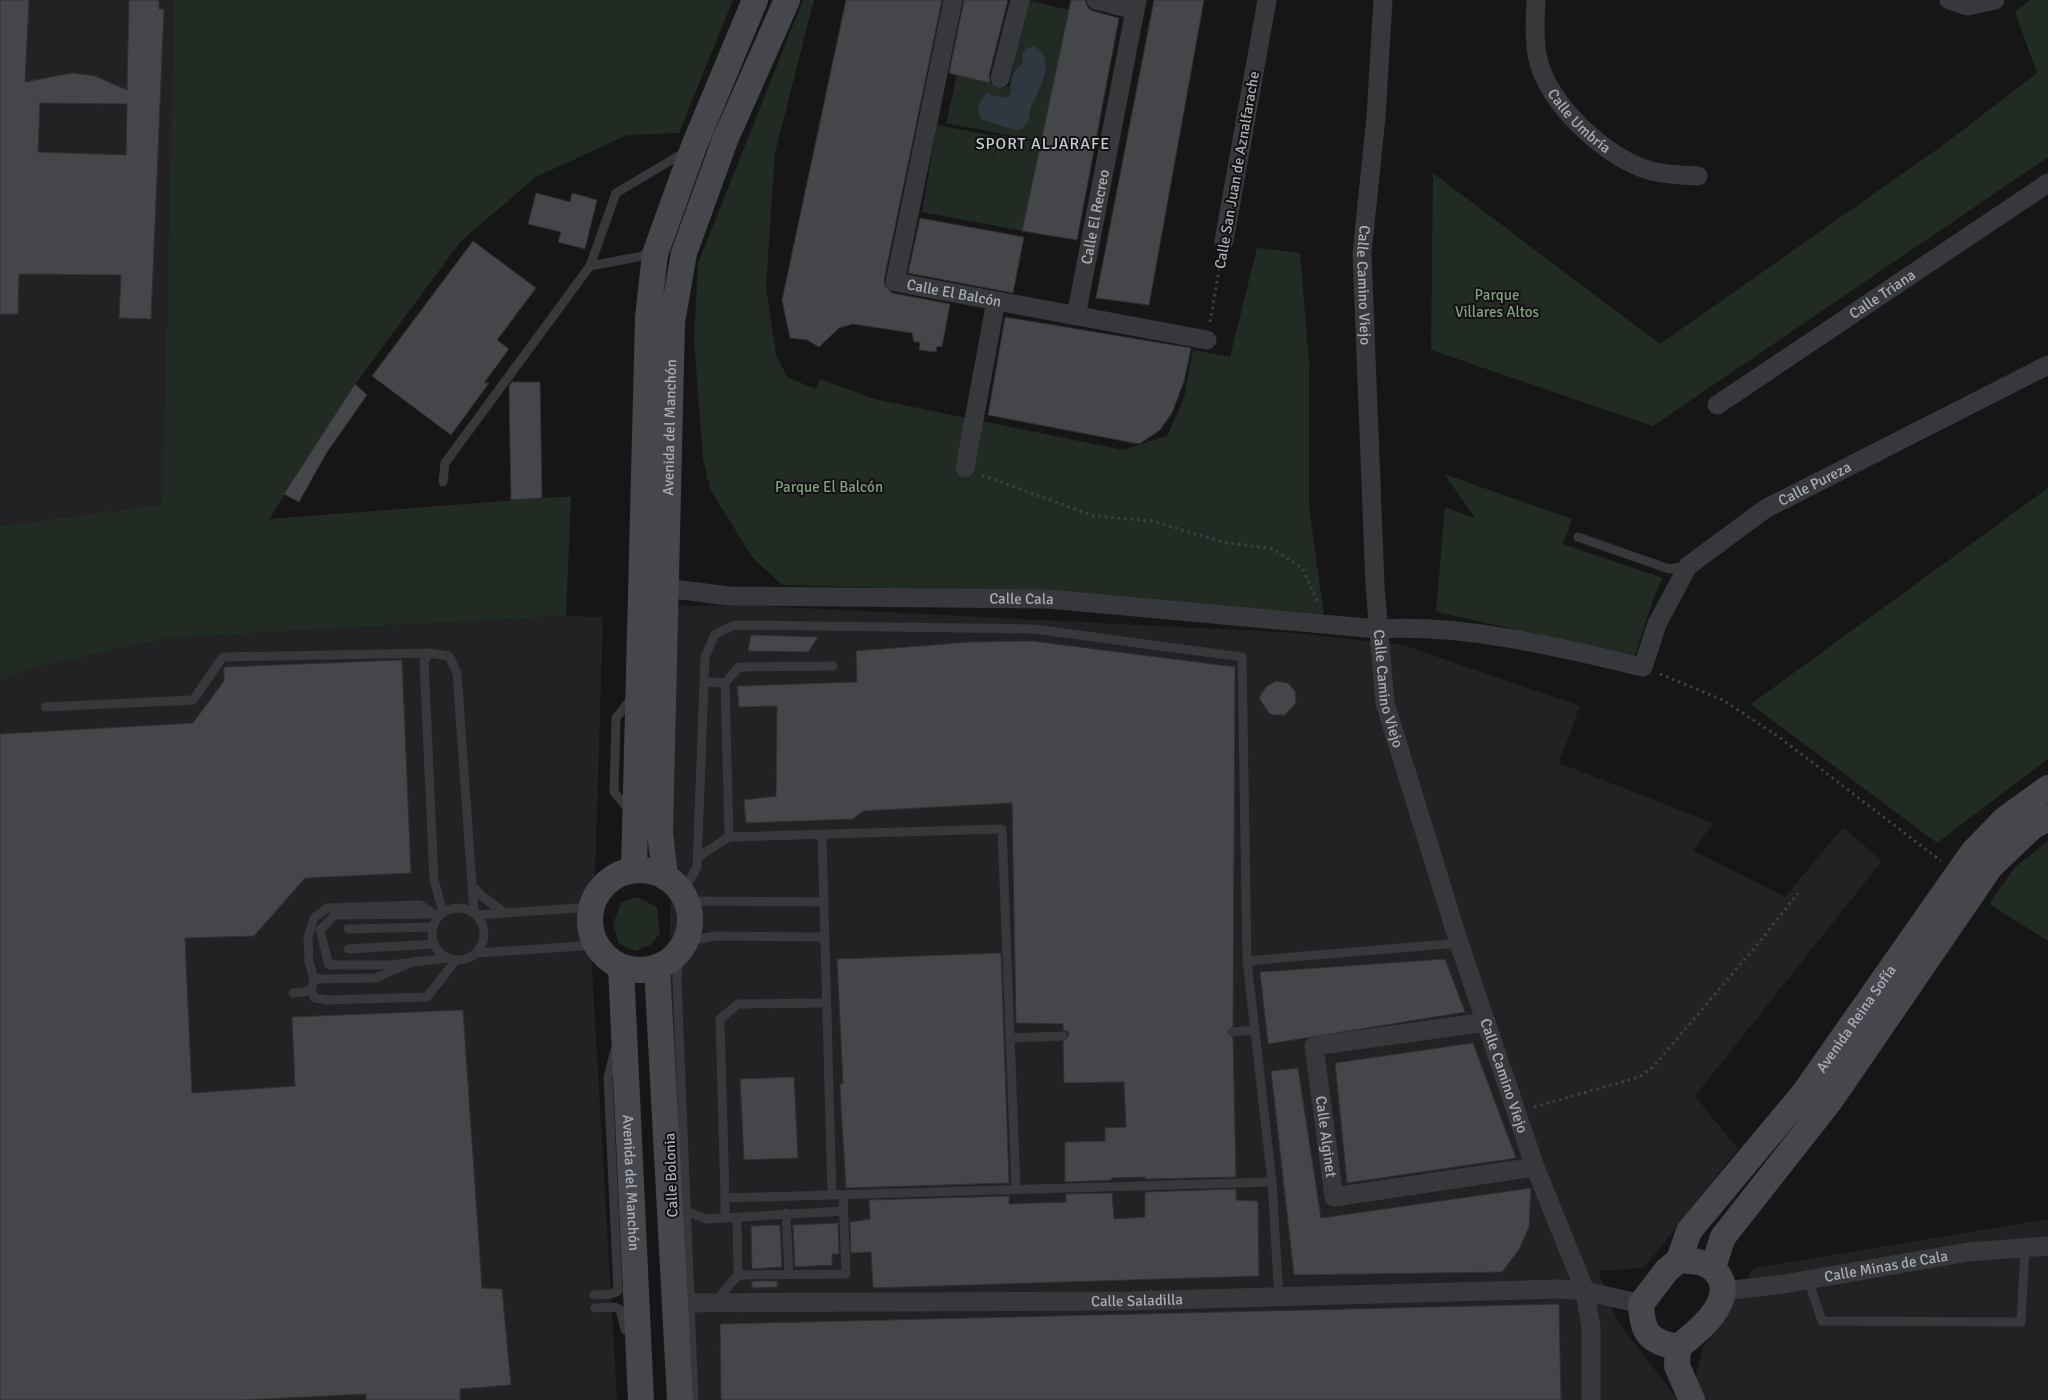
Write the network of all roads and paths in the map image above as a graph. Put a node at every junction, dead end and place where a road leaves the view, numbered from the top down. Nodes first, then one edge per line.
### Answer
1 (755, 0) edge
2 (787, 0) edge
3 (953, 0) edge
4 (1020, 0) edge
5 (1096, 0) edge
6 (1267, 0) edge
7 (1383, 0) edge
8 (1536, 0) edge
9 (1949, 0) edge
10 (1995, 0) edge
11 (1136, 5) edge
12 (1000, 78) dead end
13 (694, 146) junction
14 (1698, 176) dead end
15 (2048, 183) edge
16 (1224, 241) joint
17 (655, 254) junction
18 (590, 266) junction
19 (996, 301) junction
20 (1076, 316) junction
21 (1207, 340) joint
22 (2048, 365) edge
23 (1717, 405) dead end
24 (965, 468) joint
25 (443, 482) dead end
26 (1578, 537) dead end
27 (1688, 566) junction
28 (666, 588) junction
29 (1320, 607) dead end
30 (1378, 629) junction
31 (428, 653) junction
32 (833, 666) dead end
33 (1644, 667) junction
34 (704, 682) junction
35 (725, 683) junction
36 (45, 707) dead end
37 (2048, 788) edge
38 (2048, 818) edge
39 (822, 836) junction
40 (729, 837) junction
41 (698, 857) junction
42 (634, 870) junction
43 (1958, 874) junction
44 (472, 886) junction
45 (678, 891) junction
46 (1798, 893) dead end
47 (824, 902) junction
48 (591, 907) junction
49 (505, 913) junction
50 (439, 914) junction
51 (475, 914) junction
52 (433, 927) junction
53 (348, 929) dead end
54 (825, 937) junction
55 (1459, 943) junction
56 (434, 944) junction
57 (596, 945) junction
58 (682, 946) junction
59 (348, 949) dead end
60 (477, 953) junction
61 (447, 958) junction
62 (456, 960) junction
63 (414, 961) junction
64 (1247, 961) junction
65 (621, 966) junction
66 (657, 967) junction
67 (314, 979) junction
68 (311, 991) junction
69 (293, 992) dead end
70 (827, 1003) junction
71 (623, 1021) junction
72 (1486, 1022) junction
73 (1255, 1030) junction
74 (1233, 1032) dead end
75 (1063, 1036) dead end
76 (1011, 1038) junction
77 (1516, 1112) junction
78 (1535, 1168) junction
79 (1272, 1182) junction
80 (1016, 1189) junction
81 (832, 1195) junction
82 (843, 1195) junction
83 (725, 1198) junction
84 (686, 1211) junction
85 (844, 1211) junction
86 (786, 1213) junction
87 (737, 1217) junction
88 (725, 1218) junction
89 (2048, 1246) edge
90 (2025, 1248) junction
91 (1679, 1260) junction
92 (1713, 1267) junction
93 (789, 1274) junction
94 (738, 1275) junction
95 (1808, 1280) junction
96 (1585, 1291) junction
97 (1724, 1291) junction
98 (594, 1295) dead end
99 (1279, 1298) junction
100 (715, 1302) junction
101 (682, 1303) junction
102 (1641, 1304) junction
103 (595, 1308) dead end
104 (626, 1341) dead end
105 (1678, 1347) junction
106 (641, 1400) edge
107 (680, 1400) edge
108 (694, 1400) edge
109 (1592, 1400) edge
110 (1692, 1400) edge

1 - 13 main road, Avenida del Manchón
2 - 28 main road, Avenida del Manchón
3 - 19 street, Calle El Balcón
4 - 12 street
5 - 11 street
6 - 16 street, Calle San Juan de Aznalfarache
7 - 30 street, Calle Camino Viejo
8 - 14 street, Calle Umbría
9 - 10 street
11 - 20 street, Calle El Recreo
13 - 17 main road, Avenida del Manchón
13 - 18 lane
15 - 23 street, Calle Triana
16 - 21 path, Calle San Juan de Aznalfarache
17 - 18 lane
17 - 42 main road, Avenida del Manchón
18 - 25 lane
19 - 20 street, Calle El Balcón
19 - 24 street
20 - 21 street, Calle El Balcón
22 - 27 street, Calle Pureza
24 - 29 path
26 - 27 lane
27 - 33 street, Calle Pureza
28 - 30 street, Calle Cala
28 - 45 main road, Avenida del Manchón
30 - 33 street, Calle Cala
30 - 55 street, Calle Camino Viejo
31 - 36 lane
31 - 44 lane
31 - 50 lane
32 - 35 lane
33 - 43 path
34 - 35 lane
34 - 41 lane
34 - 64 lane
35 - 40 lane
37 - 43 main road, Avenida Reina Sofía
38 - 92 main road, Avenida Reina Sofía
39 - 40 lane
39 - 47 lane
39 - 76 lane
40 - 41 lane
41 - 45 lane
42 - 45 main road
42 - 48 main road
43 - 91 main road, Avenida Reina Sofía
44 - 49 lane
44 - 51 lane
45 - 47 lane
45 - 58 main road
46 - 77 path
47 - 54 lane
48 - 49 lane
48 - 57 main road
49 - 51 lane
50 - 51 lane
50 - 52 lane
50 - 63 lane
50 - 67 lane
51 - 60 lane
52 - 53 lane
52 - 56 lane
54 - 58 lane
54 - 70 lane
55 - 64 lane
55 - 72 street, Calle Camino Viejo
56 - 59 lane
56 - 61 lane
57 - 60 lane
57 - 65 main road
58 - 66 main road
58 - 84 lane, Calle Bolonia
60 - 62 lane
61 - 62 lane
61 - 63 lane
62 - 68 lane
63 - 67 lane
64 - 73 lane
65 - 66 main road
65 - 71 main road, Avenida del Manchón
66 - 101 main road
67 - 68 lane
68 - 69 lane
70 - 81 lane
70 - 83 lane
71 - 98 lane
71 - 106 main road, Avenida del Manchón
72 - 77 street, Calle Camino Viejo
72 - 78 street, Calle Alginet
73 - 74 lane
73 - 79 lane
75 - 76 lane
76 - 80 lane
77 - 78 street, Calle Camino Viejo
78 - 96 street, Calle Camino Viejo
79 - 80 lane
79 - 99 lane
80 - 82 lane
81 - 82 lane
81 - 83 lane
82 - 85 lane
83 - 88 lane
84 - 88 lane
84 - 101 lane, Calle Bolonia
85 - 86 lane
85 - 93 lane
86 - 87 lane
86 - 93 lane
87 - 88 lane
87 - 94 lane
89 - 90 street, Calle Minas de Cala
90 - 95 street, Calle Minas de Cala
90 - 95 lane
91 - 92 main road
91 - 102 main road
92 - 97 main road
93 - 94 lane
94 - 100 lane
95 - 97 street, Calle Minas de Cala
96 - 99 street, Calle Saladilla
96 - 102 street
96 - 109 street, Calle Camino Viejo
97 - 105 main road
99 - 100 street, Calle Saladilla
100 - 101 street, Calle Saladilla
101 - 107 main road
101 - 108 lane, Calle Bolonia
102 - 105 main road
103 - 104 lane
105 - 110 main road

